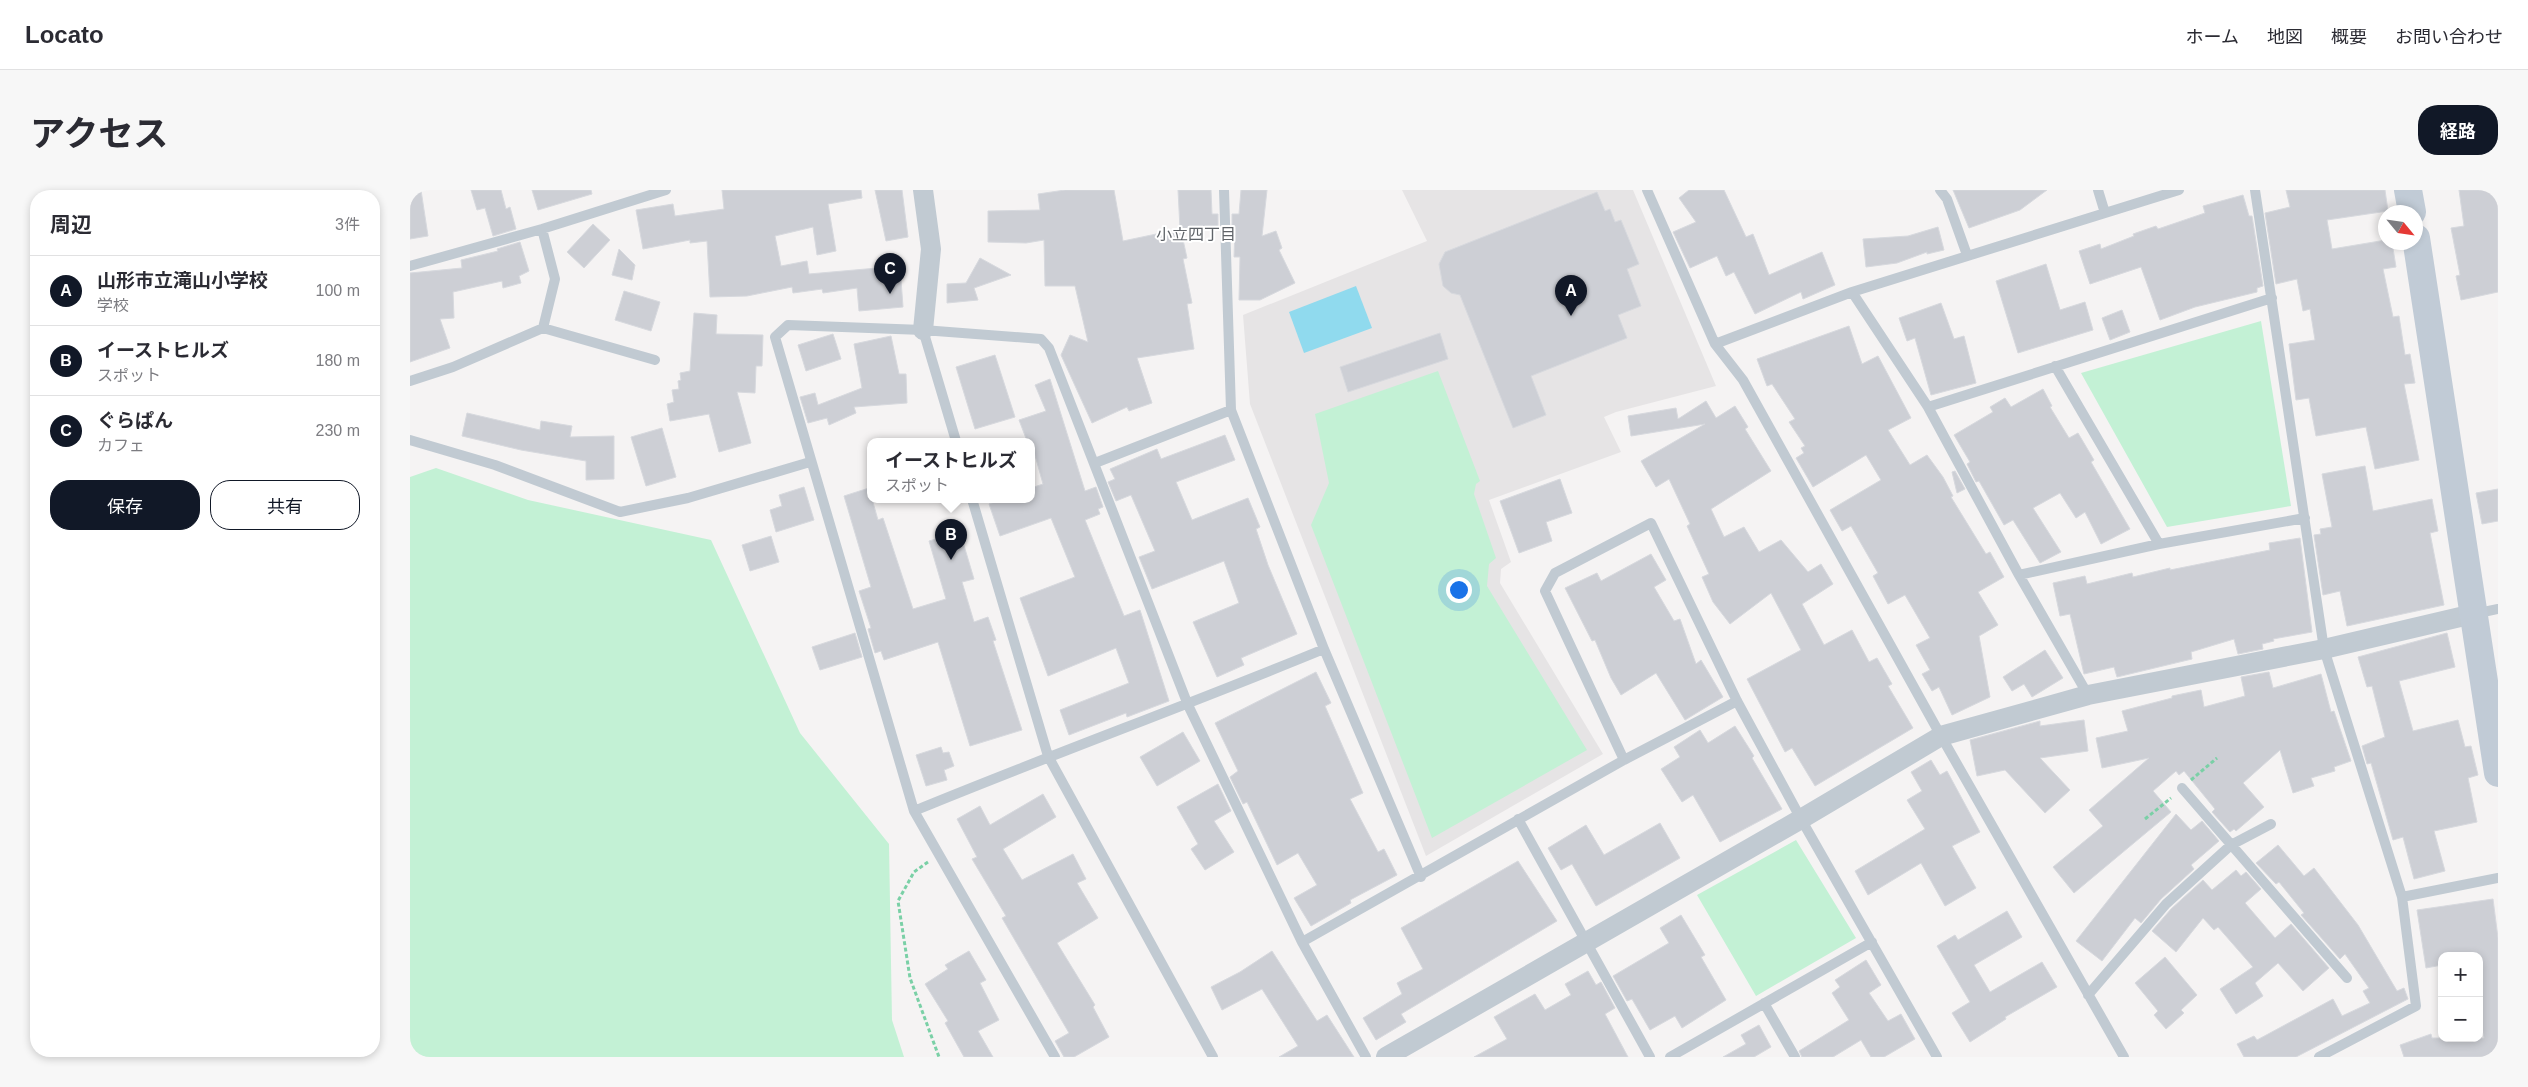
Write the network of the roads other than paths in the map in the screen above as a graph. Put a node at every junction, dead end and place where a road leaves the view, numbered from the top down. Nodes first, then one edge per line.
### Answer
1 (666, 190) edge
2 (923, 190) edge
3 (1224, 190) edge
4 (1647, 190) edge
5 (1940, 190) edge
6 (2098, 190) edge
7 (2178, 190) edge
8 (2255, 190) edge
9 (2408, 190) edge
10 (2411, 205) edge
11 (2105, 213) junction
12 (542, 229) junction
13 (2418, 250) edge
14 (1967, 255) junction
15 (410, 266) edge
16 (1852, 292) junction
17 (2272, 298) junction
18 (543, 328) junction
19 (923, 330) junction
20 (1715, 344) junction
21 (656, 360) dead end
22 (2055, 366) junction
23 (410, 381) edge
24 (1928, 407) junction
25 (1231, 410) junction
26 (955, 438) edge
27 (410, 440) edge
28 (810, 462) junction
29 (1095, 463) junction
30 (973, 503) edge
31 (2305, 518) junction
32 (2159, 544) junction
33 (2018, 575) junction
34 (2486, 612) edge
35 (2324, 648) junction
36 (1324, 649) junction
37 (2088, 695) junction
38 (1737, 701) junction
39 (1188, 705) junction
40 (1941, 736) junction
41 (1048, 756) junction
42 (1624, 760) junction
43 (2498, 773) edge
44 (2182, 788) dead end
45 (914, 811) junction
46 (1518, 819) junction
47 (1801, 819) junction
48 (2271, 824) dead end
49 (2231, 845) junction
50 (1421, 877) junction
51 (2498, 878) edge
52 (2402, 897) junction
53 (1302, 942) junction
54 (1872, 942) junction
55 (1587, 943) junction
56 (2347, 978) dead end
57 (2088, 995) junction
58 (1764, 1003) junction
59 (1055, 1057) edge
60 (1213, 1057) edge
61 (1366, 1057) edge
62 (1386, 1057) edge
63 (1650, 1057) edge
64 (1670, 1057) edge
65 (1795, 1057) edge
66 (1937, 1057) edge
67 (2124, 1057) edge
68 (2319, 1057) edge

1 - 12 lane
2 - 19 street
3 - 25 lane
4 - 20 lane
5 - 14 lane
6 - 11 lane
7 - 11 lane
8 - 17 lane
9 - 10 street
11 - 14 lane
12 - 15 lane
12 - 18 lane
13 - 34 street
14 - 16 lane
16 - 20 lane
16 - 24 lane
17 - 22 lane
17 - 31 lane
18 - 21 lane
18 - 23 lane
19 - 26 lane
19 - 28 lane
19 - 29 lane
20 - 40 lane
22 - 24 lane
22 - 32 lane
24 - 33 lane
25 - 29 lane
25 - 36 lane
27 - 28 lane
28 - 45 lane
29 - 39 lane
30 - 41 lane
31 - 32 lane
31 - 35 lane
32 - 33 lane
33 - 37 lane
34 - 35 street
34 - 43 street
35 - 37 street
35 - 52 lane
36 - 39 lane
36 - 50 lane
37 - 40 street
38 - 42 lane
38 - 42 lane
38 - 47 lane
39 - 41 lane
39 - 53 lane
40 - 47 street
40 - 57 lane
41 - 45 lane
41 - 60 lane
42 - 46 lane
44 - 49 lane
45 - 59 lane
46 - 50 lane
46 - 55 lane
47 - 54 lane
47 - 55 street
48 - 49 lane
49 - 56 lane
49 - 57 lane
50 - 53 lane
51 - 52 lane
52 - 68 lane
53 - 61 lane
54 - 58 lane
54 - 66 lane
55 - 62 street
55 - 63 lane
57 - 67 lane
58 - 64 lane
58 - 65 lane

